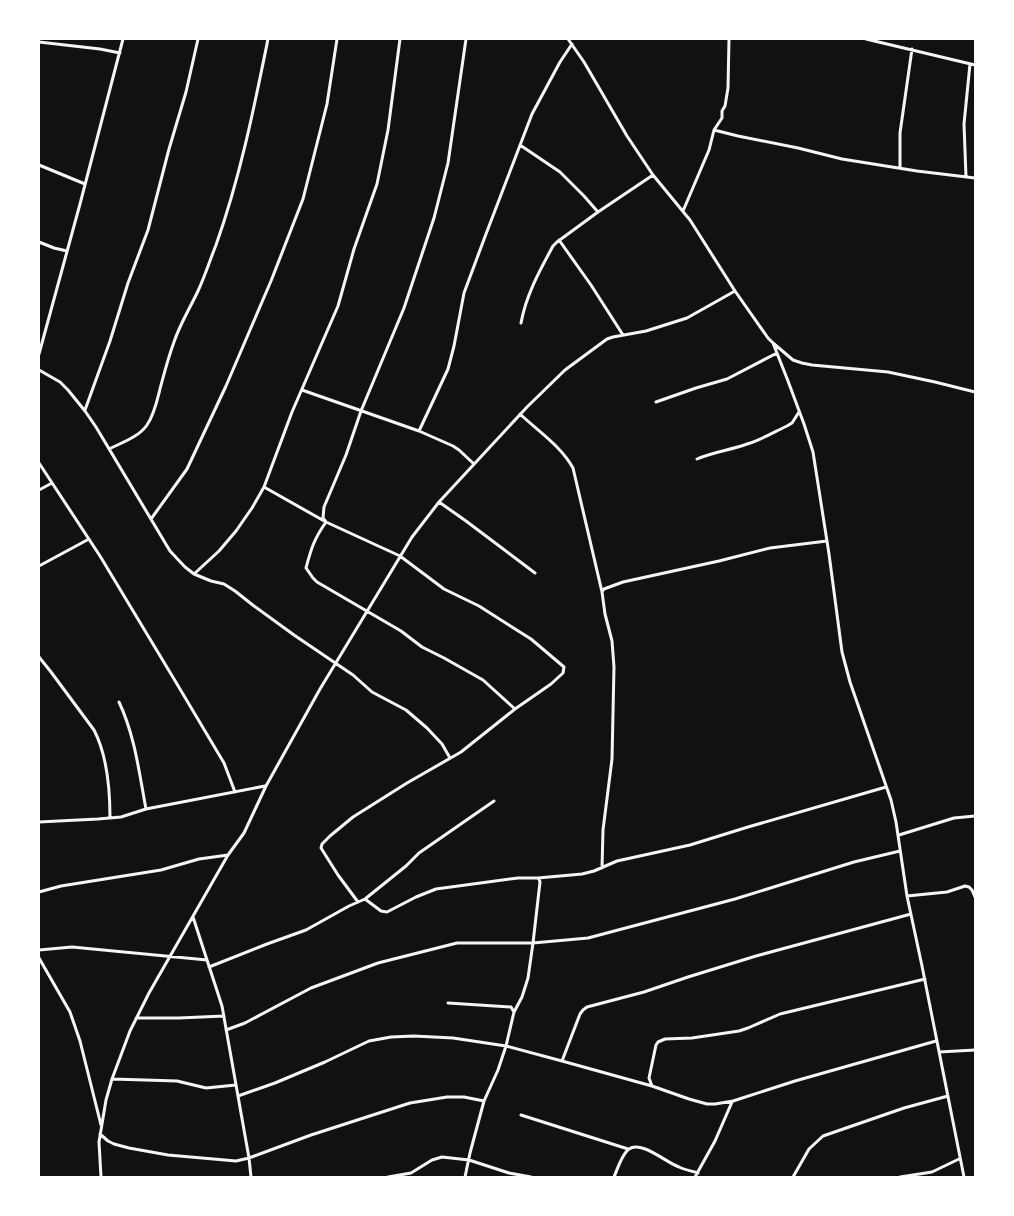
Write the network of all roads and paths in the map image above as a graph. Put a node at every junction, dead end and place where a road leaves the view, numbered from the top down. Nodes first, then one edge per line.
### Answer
1 (123, 39) edge
2 (198, 39) edge
3 (268, 39) edge
4 (337, 39) edge
5 (400, 39) edge
6 (466, 39) edge
7 (568, 39) edge
8 (730, 39) edge
9 (866, 39) edge
10 (39, 42) edge
11 (572, 44) junction
12 (912, 49) junction
13 (120, 53) junction
14 (970, 64) junction
15 (975, 65) edge
16 (714, 130) junction
17 (520, 144) junction
18 (39, 165) edge
19 (900, 168) junction
20 (653, 175) junction
21 (966, 176) junction
22 (975, 178) edge
23 (85, 184) junction
24 (683, 211) junction
25 (598, 212) junction
26 (559, 240) junction
27 (39, 242) edge
28 (67, 251) junction
29 (735, 291) junction
30 (521, 323) dead end
31 (623, 335) junction
32 (773, 343) junction
33 (777, 353) junction
34 (39, 354) edge
35 (39, 370) edge
36 (302, 390) junction
37 (975, 392) edge
38 (656, 402) dead end
39 (85, 410) junction
40 (361, 411) junction
41 (800, 412) junction
42 (520, 414) junction
43 (419, 431) junction
44 (109, 449) junction
45 (697, 459) dead end
46 (39, 463) edge
47 (474, 464) junction
48 (52, 483) junction
49 (264, 487) junction
50 (39, 490) edge
51 (439, 502) junction
52 (151, 519) junction
53 (326, 522) junction
54 (89, 539) junction
55 (827, 541) junction
56 (400, 556) junction
57 (39, 566) edge
58 (535, 573) dead end
59 (194, 574) junction
60 (602, 592) junction
61 (368, 611) junction
62 (39, 657) edge
63 (336, 664) junction
64 (119, 702) dead end
65 (515, 709) junction
66 (450, 758) junction
67 (266, 786) junction
68 (886, 787) junction
69 (235, 792) junction
70 (494, 801) dead end
71 (146, 809) junction
72 (975, 816) edge
73 (110, 818) junction
74 (39, 822) edge
75 (899, 835) junction
76 (900, 850) junction
77 (228, 855) junction
78 (602, 868) junction
79 (537, 878) junction
80 (39, 892) edge
81 (907, 896) junction
82 (975, 898) edge
83 (365, 899) junction
84 (358, 902) junction
85 (911, 914) junction
86 (193, 916) junction
87 (533, 943) junction
88 (39, 950) edge
89 (170, 956) junction
90 (39, 958) edge
91 (207, 960) junction
92 (210, 967) junction
93 (925, 979) junction
94 (448, 1003) dead end
95 (514, 1012) junction
96 (224, 1016) junction
97 (136, 1018) junction
98 (226, 1030) junction
99 (936, 1041) junction
100 (506, 1046) junction
101 (975, 1050) edge
102 (939, 1052) junction
103 (562, 1060) junction
104 (112, 1079) junction
105 (236, 1085) junction
106 (652, 1086) junction
107 (238, 1096) junction
108 (948, 1096) junction
109 (484, 1101) junction
110 (733, 1101) junction
111 (521, 1115) dead end
112 (101, 1128) junction
113 (100, 1134) junction
114 (628, 1149) junction
115 (249, 1158) junction
116 (959, 1159) junction
117 (469, 1160) junction
118 (698, 1173) junction
119 (410, 1175) edge
120 (101, 1177) edge
121 (251, 1177) edge
122 (388, 1177) edge
123 (465, 1177) edge
124 (531, 1177) edge
125 (614, 1177) edge
126 (695, 1177) edge
127 (793, 1177) edge
128 (900, 1177) edge
129 (964, 1177) edge

1 - 13 street
2 - 39 street
3 - 44 street
4 - 52 street
5 - 36 street
6 - 40 street
7 - 11 street
8 - 16 street
9 - 12 street
10 - 13 street
11 - 17 street
11 - 20 street
12 - 14 street
12 - 19 street
13 - 23 street
14 - 15 street
14 - 21 street
16 - 19 street
16 - 24 street
17 - 25 street
17 - 43 street
18 - 23 street
19 - 21 street
20 - 24 street
20 - 25 street
21 - 22 street
23 - 28 street
24 - 29 street
25 - 26 street
26 - 30 street
26 - 31 street
27 - 28 street
28 - 34 street
29 - 31 street
29 - 32 street
31 - 42 street
32 - 33 street
32 - 37 street
33 - 38 street
33 - 41 street
35 - 39 street
36 - 40 street
36 - 49 street
39 - 44 street
40 - 43 street
40 - 53 street
41 - 45 street
41 - 55 street
42 - 47 street
42 - 60 street
43 - 47 street
44 - 52 street
46 - 48 street
47 - 51 street
48 - 50 street
48 - 54 street
49 - 53 street
49 - 59 street
51 - 56 street
51 - 58 street
52 - 59 street
53 - 56 street
53 - 61 street
54 - 57 street
54 - 69 street
55 - 60 street
55 - 68 street
56 - 61 street
56 - 65 street
59 - 63 street
60 - 78 street
61 - 63 street
61 - 65 street
62 - 73 street
63 - 66 street
63 - 67 street
64 - 71 street
65 - 66 street
66 - 84 street
67 - 69 street
67 - 77 street
68 - 75 street
68 - 78 street
69 - 71 street
70 - 83 street
71 - 73 street
72 - 75 street
73 - 74 street
75 - 76 street
76 - 81 street
76 - 87 street
77 - 80 street
77 - 86 street
78 - 79 street
79 - 83 street
79 - 87 street
81 - 82 street
81 - 85 street
83 - 84 street
84 - 92 street
85 - 93 street
85 - 103 street
86 - 89 street
86 - 91 street
87 - 95 street
87 - 98 street
88 - 89 street
89 - 91 street
89 - 97 street
90 - 112 street
91 - 92 street
92 - 96 street
93 - 99 street
93 - 106 street
94 - 95 street
95 - 100 street
96 - 97 street
96 - 98 street
97 - 104 street
98 - 105 street
99 - 102 street
99 - 110 street
100 - 103 street
100 - 107 street
100 - 109 street
101 - 102 street
102 - 108 street
103 - 106 street
104 - 105 street
104 - 112 street
105 - 107 street
106 - 110 street
107 - 115 street
108 - 116 street
108 - 127 street
109 - 115 street
109 - 117 street
110 - 118 street
111 - 114 street
112 - 113 street
113 - 115 street
113 - 120 street
114 - 118 street
114 - 125 street
115 - 121 street
116 - 128 street
116 - 129 street
117 - 119 street
117 - 123 street
117 - 124 street
118 - 126 street
119 - 122 street

